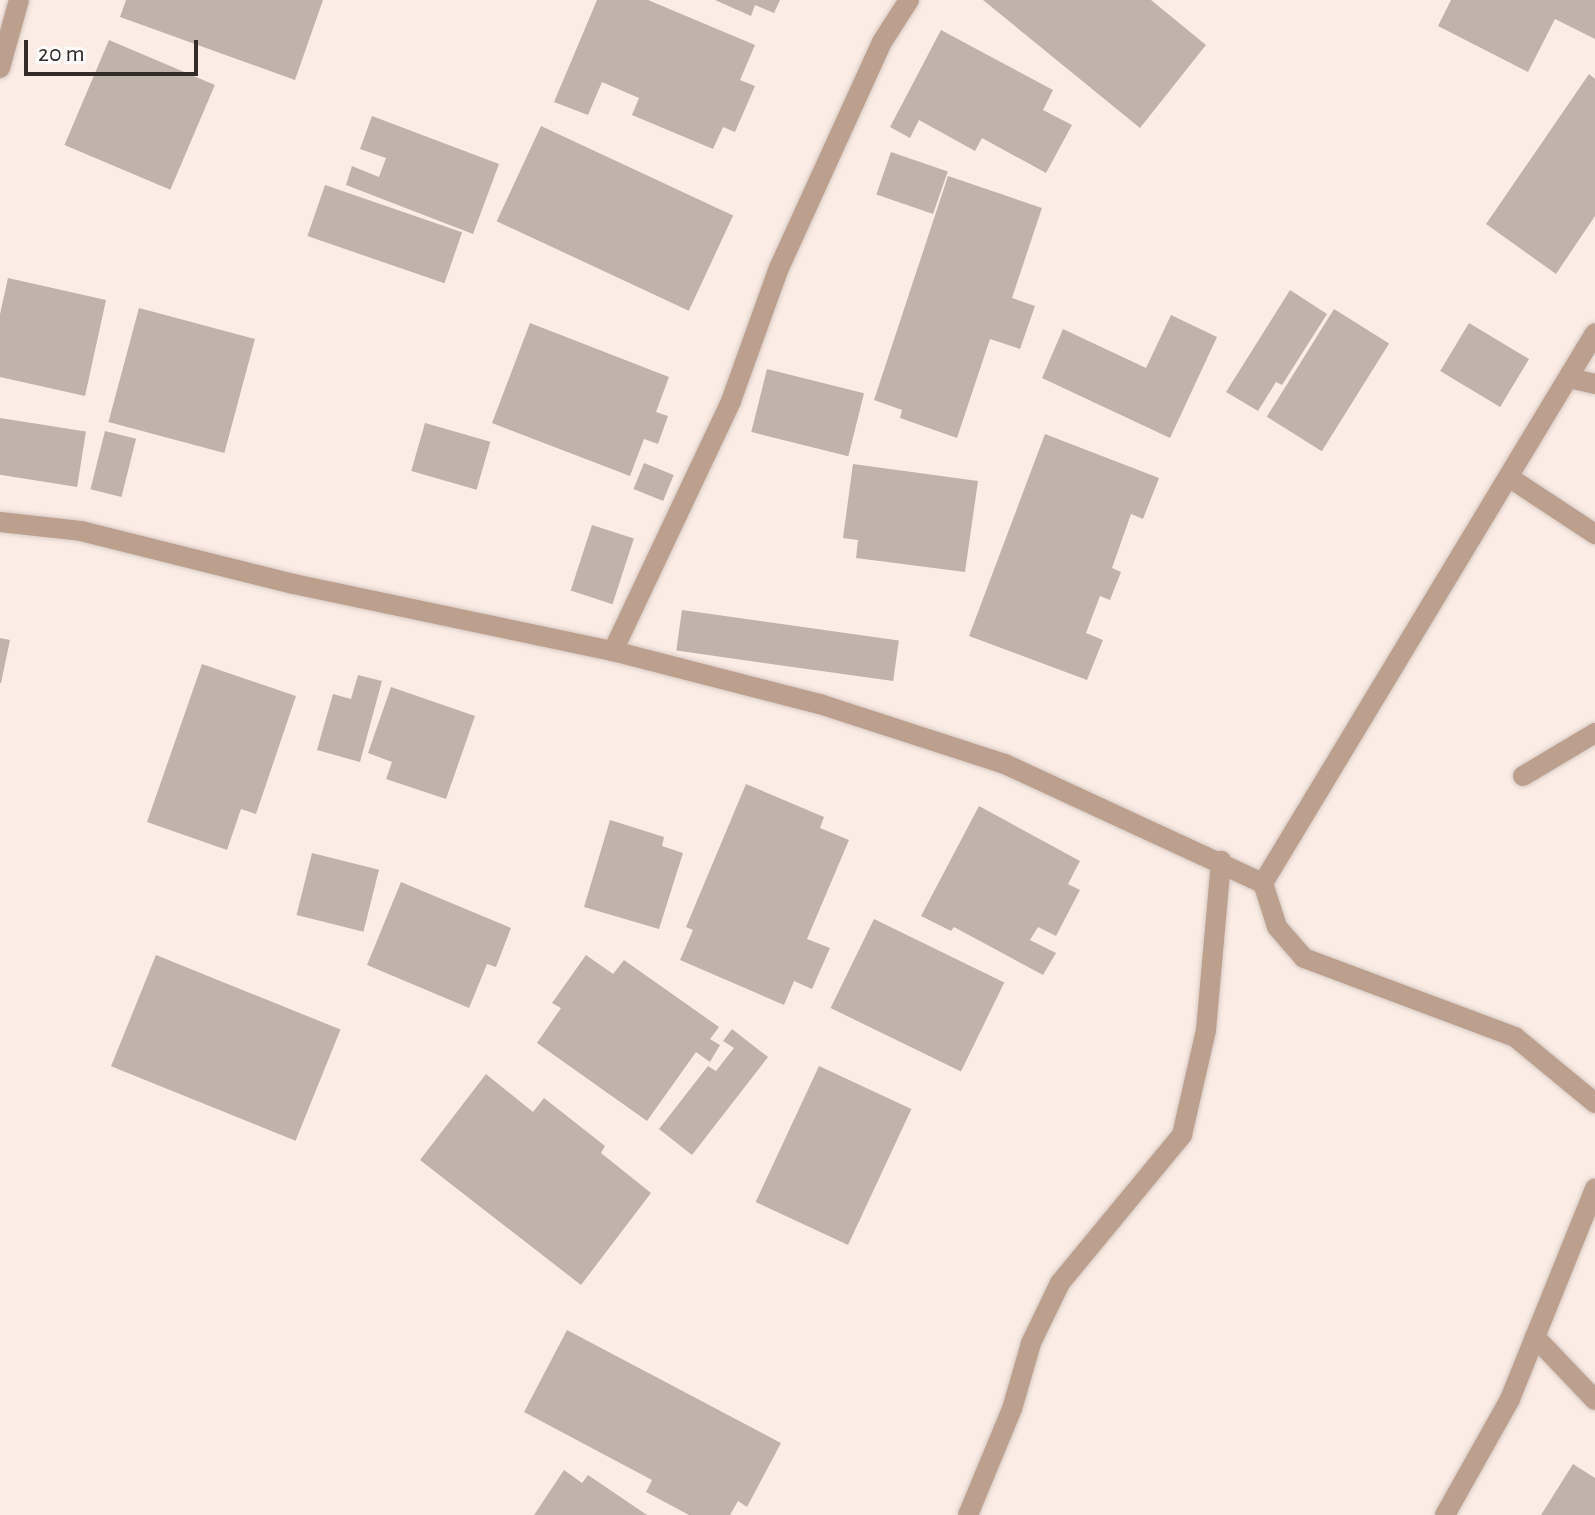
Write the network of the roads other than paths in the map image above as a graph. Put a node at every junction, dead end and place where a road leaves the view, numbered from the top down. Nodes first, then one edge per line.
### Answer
1 (19, 0) edge
2 (909, 0) edge
3 (0, 68) edge
4 (1595, 333) edge
5 (1569, 378) junction
6 (1595, 384) edge
7 (1510, 478) junction
8 (0, 522) edge
9 (1595, 534) edge
10 (613, 651) junction
11 (1595, 733) edge
12 (1523, 776) dead end
13 (1221, 861) junction
14 (1263, 883) junction
15 (1595, 1103) edge
16 (1595, 1189) edge
17 (1535, 1337) junction
18 (1595, 1400) edge
19 (968, 1515) edge
20 (1445, 1515) edge

1 - 3 street
2 - 10 street
4 - 5 street
5 - 6 street
5 - 7 street
7 - 9 street
7 - 14 street
8 - 10 street
10 - 13 street
11 - 12 street
13 - 14 street
13 - 19 street
14 - 15 street
16 - 17 street
17 - 18 street
17 - 20 street

